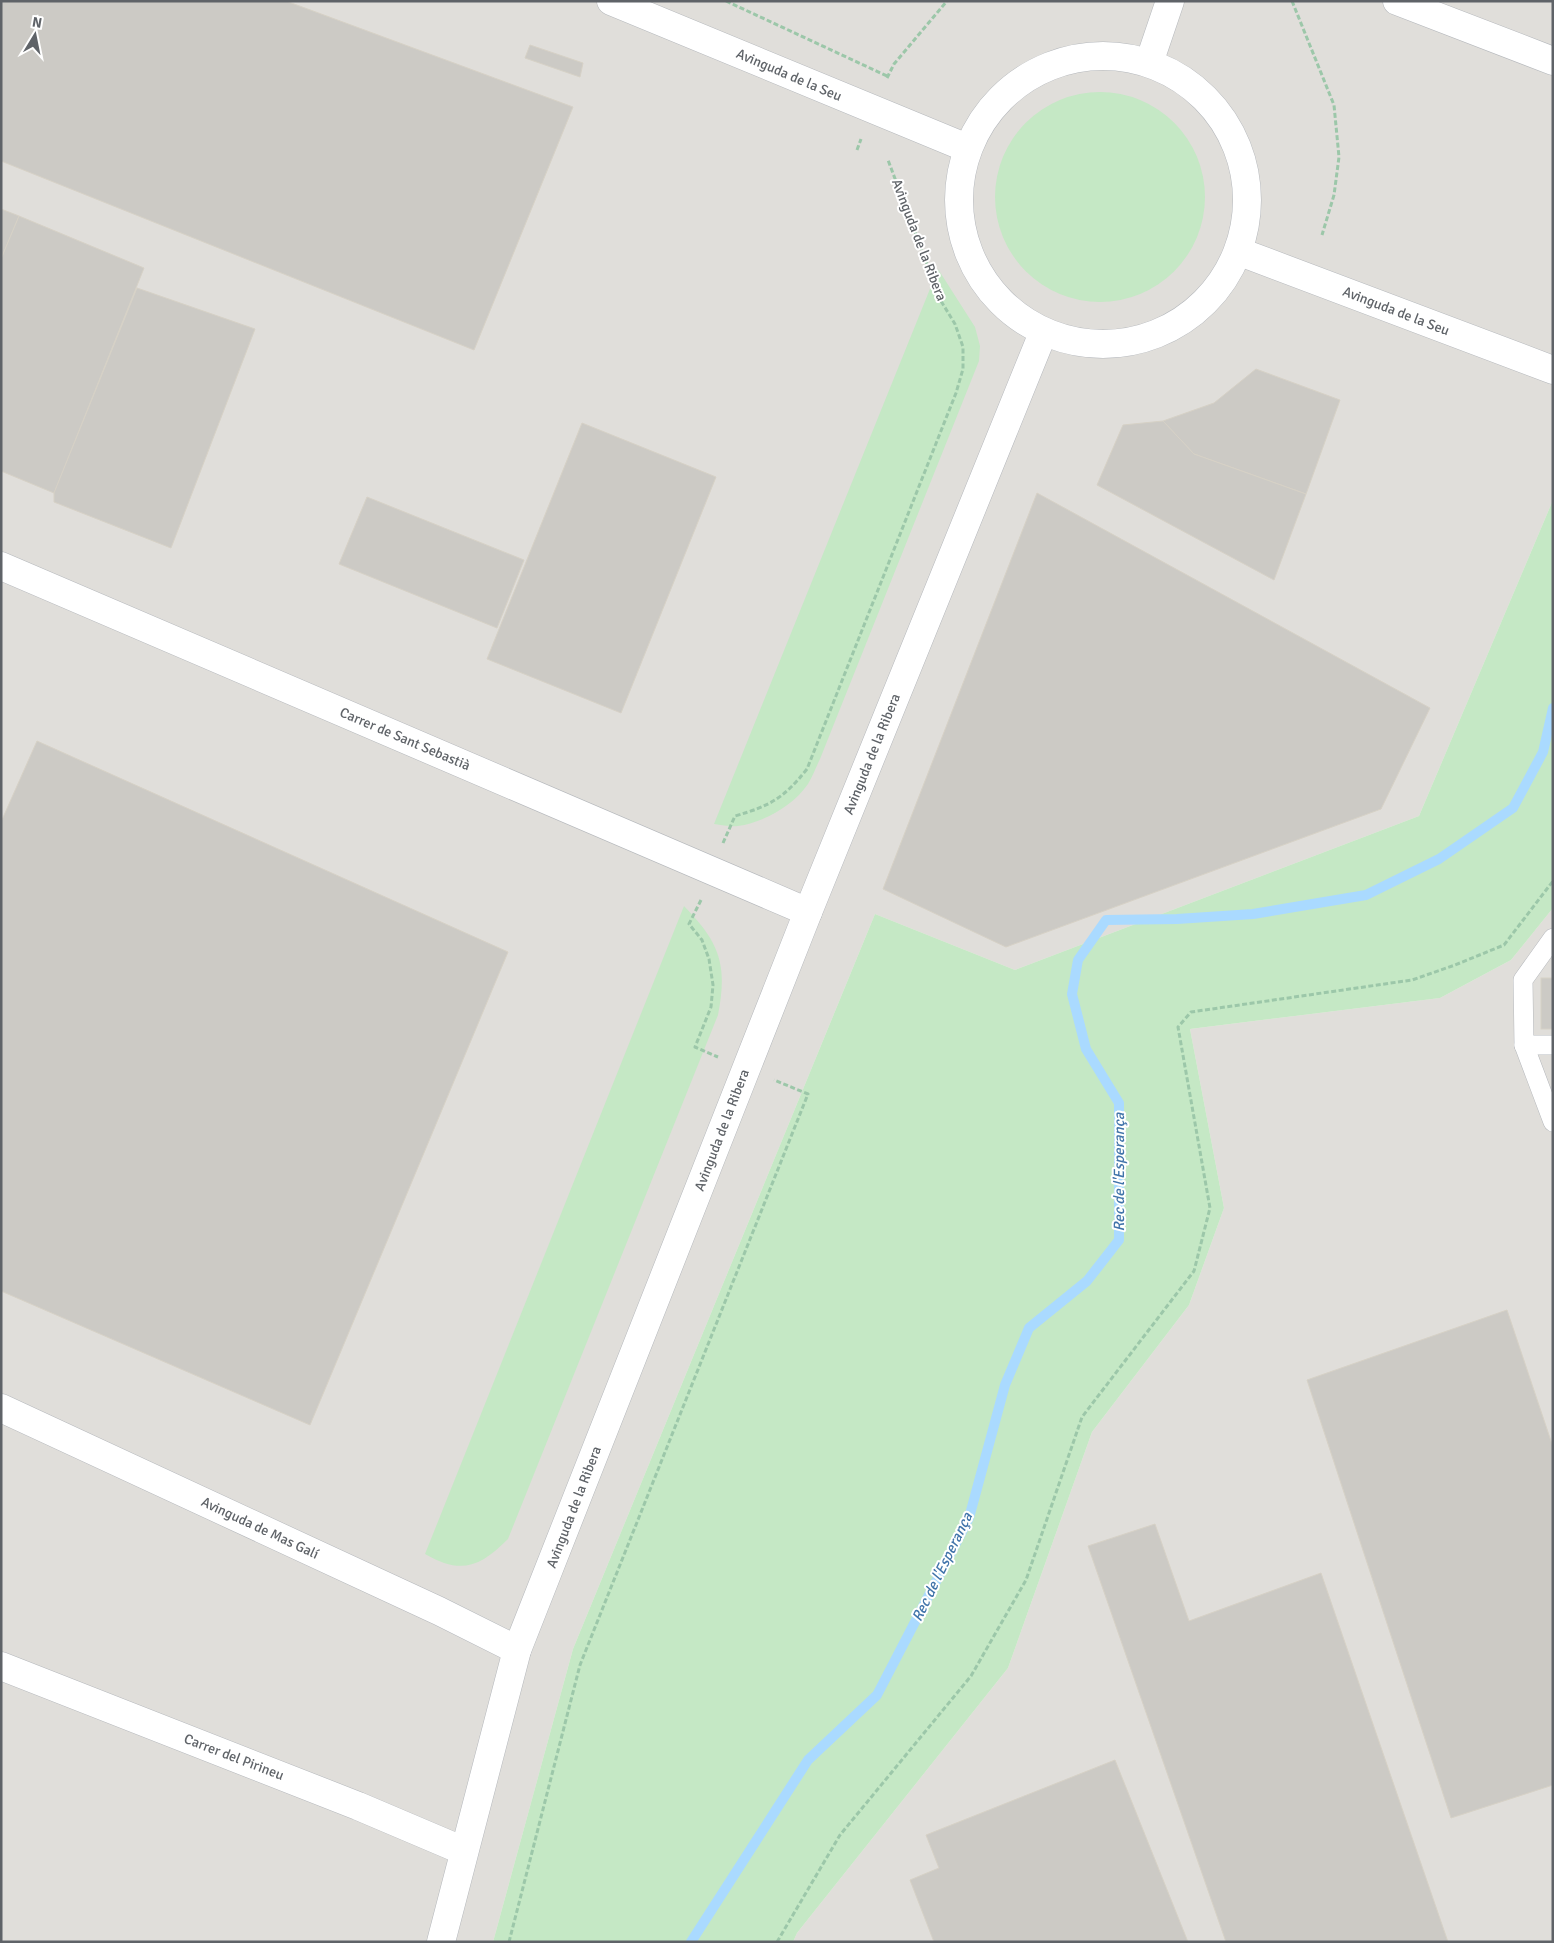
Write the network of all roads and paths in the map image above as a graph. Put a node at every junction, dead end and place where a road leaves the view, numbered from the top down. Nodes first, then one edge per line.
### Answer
1 (611, 1) edge
2 (726, 1) edge
3 (947, 1) edge
4 (1170, 1) edge
5 (1292, 1) edge
6 (1397, 1) edge
7 (1553, 61) edge
8 (1149, 63) junction
9 (894, 64) dead end
10 (888, 76) dead end
11 (967, 148) junction
12 (888, 160) dead end
13 (1322, 235) dead end
14 (1240, 252) junction
15 (1043, 333) junction
16 (1553, 370) edge
17 (1, 566) edge
18 (735, 816) dead end
19 (1553, 881) edge
20 (808, 912) junction
21 (690, 924) dead end
22 (1553, 938) edge
23 (1524, 1045) junction
24 (1553, 1045) edge
25 (695, 1047) dead end
26 (808, 1094) dead end
27 (1553, 1122) edge
28 (1, 1408) edge
29 (517, 1650) junction
30 (1, 1666) edge
31 (464, 1851) junction
32 (441, 1942) edge
33 (509, 1942) edge
34 (777, 1942) edge

1 - 11 street, Avinguda de la Seu
2 - 10 path
3 - 9 path
4 - 8 street
5 - 13 path
6 - 7 street
8 - 11 street
8 - 14 street
11 - 15 street
12 - 18 path, Avinguda de la Ribera
14 - 15 street
14 - 16 street, Avinguda de la Seu
15 - 20 street, Avinguda de la Ribera
17 - 20 street, Carrer de Sant Sebastià
19 - 34 path
20 - 29 street, Avinguda de la Ribera
21 - 25 path
22 - 23 lane
23 - 24 lane
23 - 27 lane
26 - 33 path
28 - 29 street, Avinguda de Mas Galí
29 - 31 street, Avinguda de la Ribera
30 - 31 street, Carrer del Pirineu
31 - 32 street, Avinguda de la Ribera

